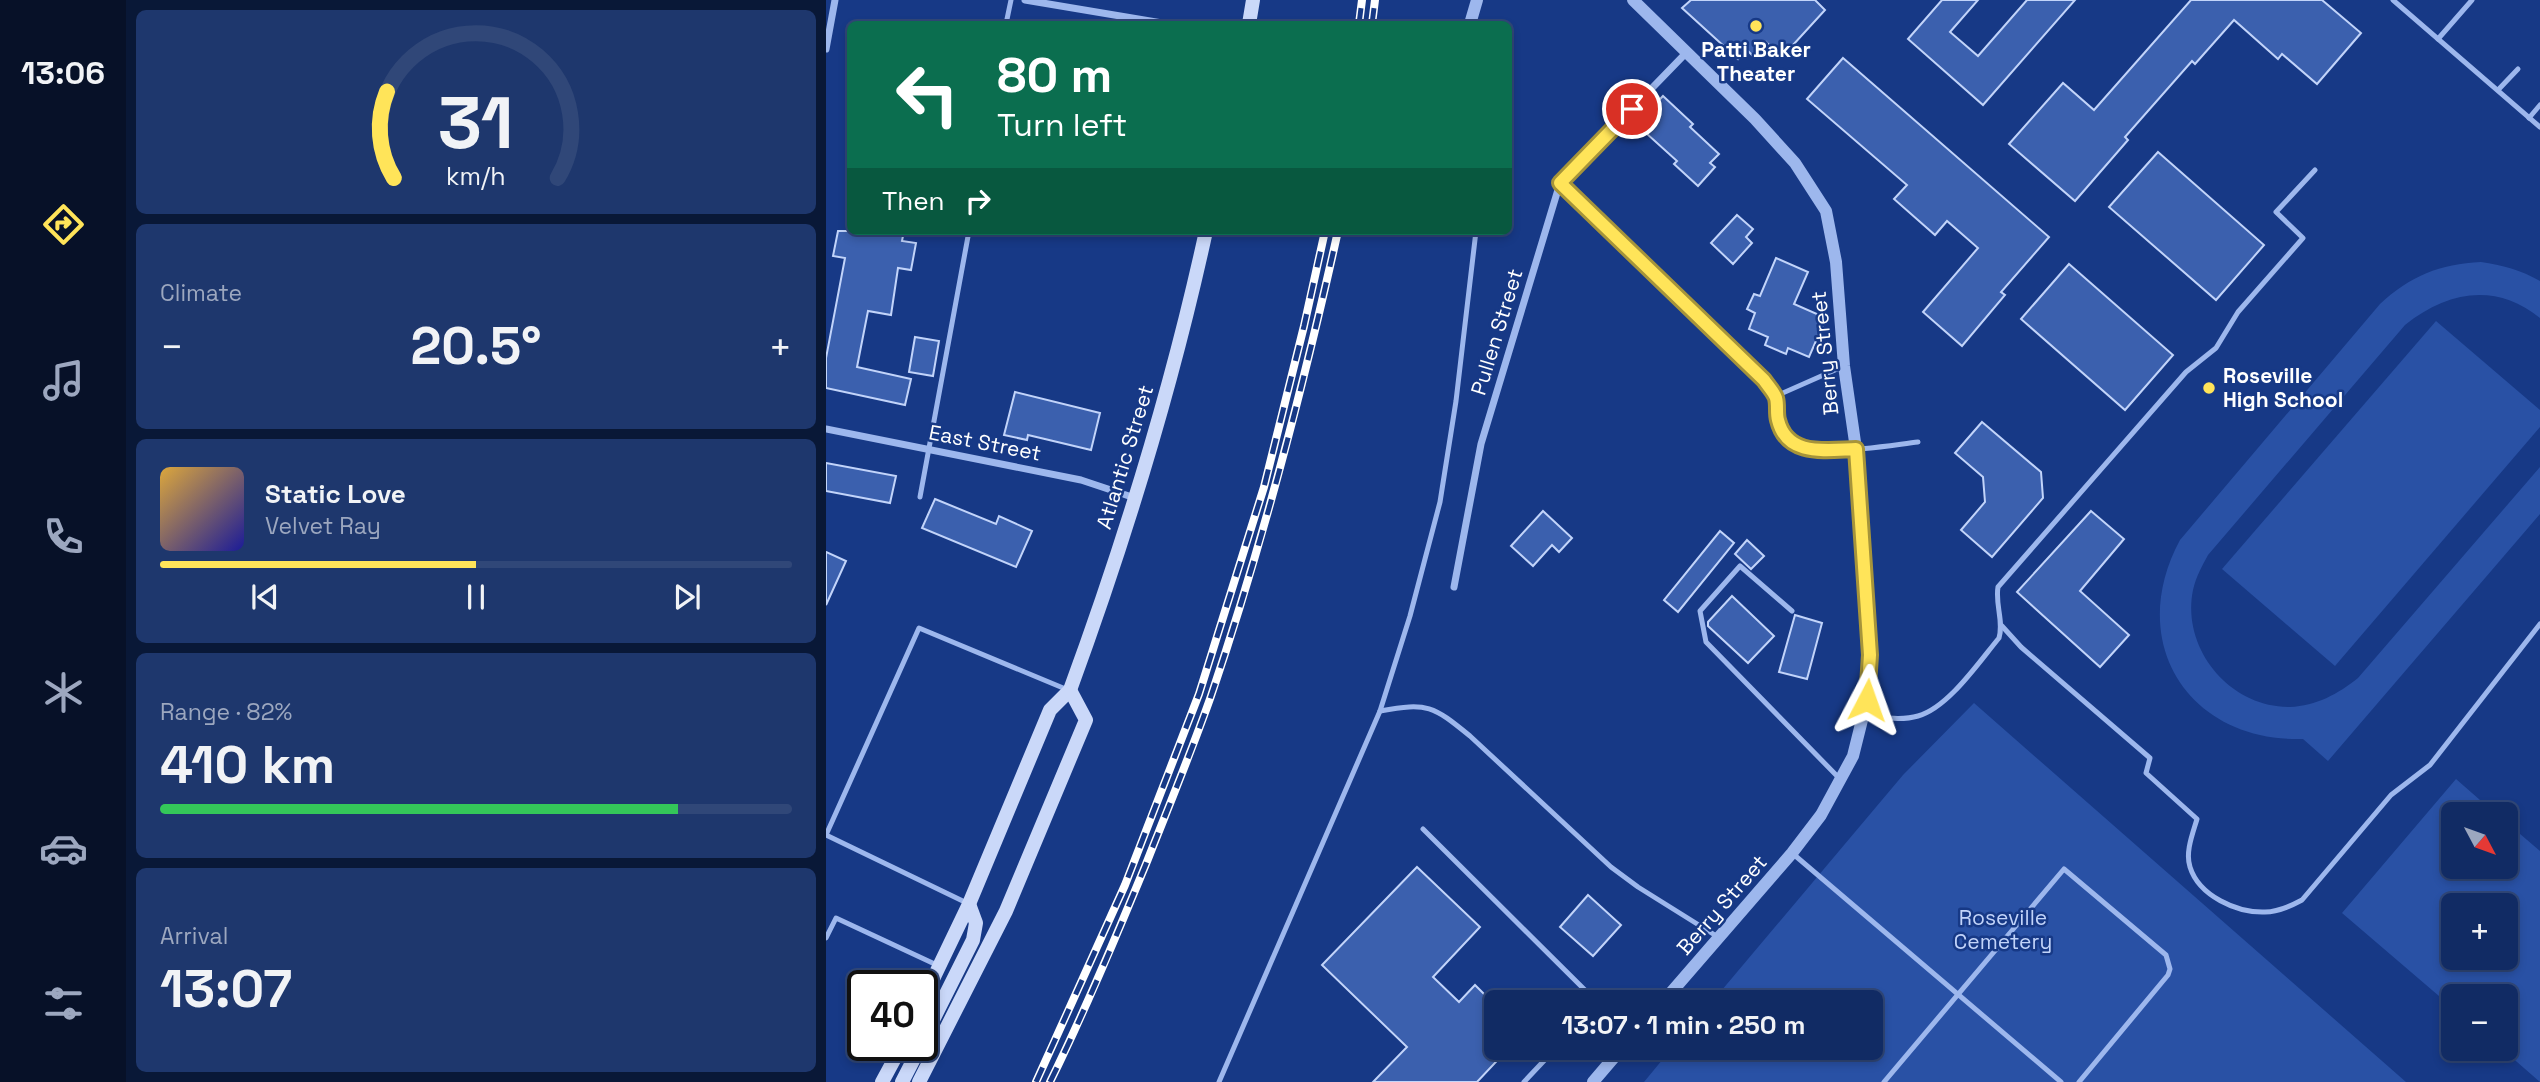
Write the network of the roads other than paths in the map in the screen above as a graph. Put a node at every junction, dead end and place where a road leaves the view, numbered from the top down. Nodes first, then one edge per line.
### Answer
1 (835, 0) edge
2 (1011, 0) edge
3 (1025, 0) edge
4 (1253, 0) edge
5 (1477, 0) edge
6 (1633, 0) edge
7 (2393, 0) edge
8 (2472, 0) edge
9 (1007, 21) edge
10 (1150, 21) edge
11 (1250, 21) edge
12 (1471, 21) edge
13 (2438, 39) junction
14 (826, 50) edge
15 (1686, 53) junction
16 (2518, 69) dead end
17 (2498, 90) junction
18 (2540, 105) edge
19 (2529, 118) junction
20 (2540, 127) edge
21 (2315, 170) dead end
22 (1560, 183) junction
23 (968, 235) edge
24 (1205, 235) edge
25 (1476, 235) edge
26 (1844, 366) junction
27 (1776, 396) junction
28 (826, 429) edge
29 (1918, 442) dead end
30 (1856, 449) junction
31 (929, 450) junction
32 (920, 497) dead end
33 (1136, 499) junction
34 (1454, 587) dead end
35 (1792, 611) dead end
36 (2540, 624) edge
37 (2002, 626) junction
38 (1070, 690) junction
39 (1380, 711) junction
40 (1864, 716) junction
41 (1841, 781) junction
42 (1423, 829) dead end
43 (1792, 853) junction
44 (969, 904) junction
45 (1719, 937) junction
46 (826, 938) edge
47 (939, 966) junction
48 (937, 970) edge
49 (1585, 990) edge
50 (1673, 990) edge
51 (1957, 995) junction
52 (938, 1009) edge
53 (1545, 1060) edge
54 (1612, 1060) edge
55 (893, 1061) edge
56 (912, 1061) edge
57 (882, 1082) edge
58 (902, 1082) edge
59 (919, 1082) edge
60 (1220, 1082) edge
61 (1524, 1082) edge
62 (1593, 1082) edge
63 (1884, 1082) edge
64 (2061, 1082) edge
65 (2079, 1082) edge

1 - 14 street
2 - 9 lane
3 - 10 street
4 - 11 main road
5 - 12 street
6 - 15 street, Berry Street
7 - 13 lane
8 - 13 lane
13 - 17 lane
15 - 22 street, Pullen Street
15 - 26 street, Berry Street
16 - 17 lane
17 - 19 lane
18 - 19 lane
19 - 20 lane
21 - 37 lane
22 - 27 lane
22 - 34 street, Pullen Street
23 - 31 lane
24 - 33 main road, Atlantic Street
25 - 39 lane
26 - 27 lane
26 - 30 street, Berry Street
27 - 30 lane
28 - 31 street, East Street
29 - 30 lane
30 - 40 street, Berry Street
31 - 32 lane
31 - 33 street, East Street
33 - 38 main road, Atlantic Street
35 - 41 lane
36 - 37 lane
37 - 40 lane
38 - 44 main road, Atlantic Street
38 - 44 lane
38 - 59 main road
39 - 45 lane
39 - 60 lane
40 - 41 street, Berry Street
41 - 43 street, Berry Street
42 - 49 lane
43 - 45 street, Berry Street
43 - 51 lane
44 - 47 main road, Atlantic Street
44 - 52 main road
45 - 50 street, Berry Street
46 - 47 lane
47 - 48 main road, Atlantic Street
51 - 63 lane
51 - 64 lane
51 - 65 lane
53 - 61 lane
54 - 62 street
55 - 57 main road
56 - 58 main road

